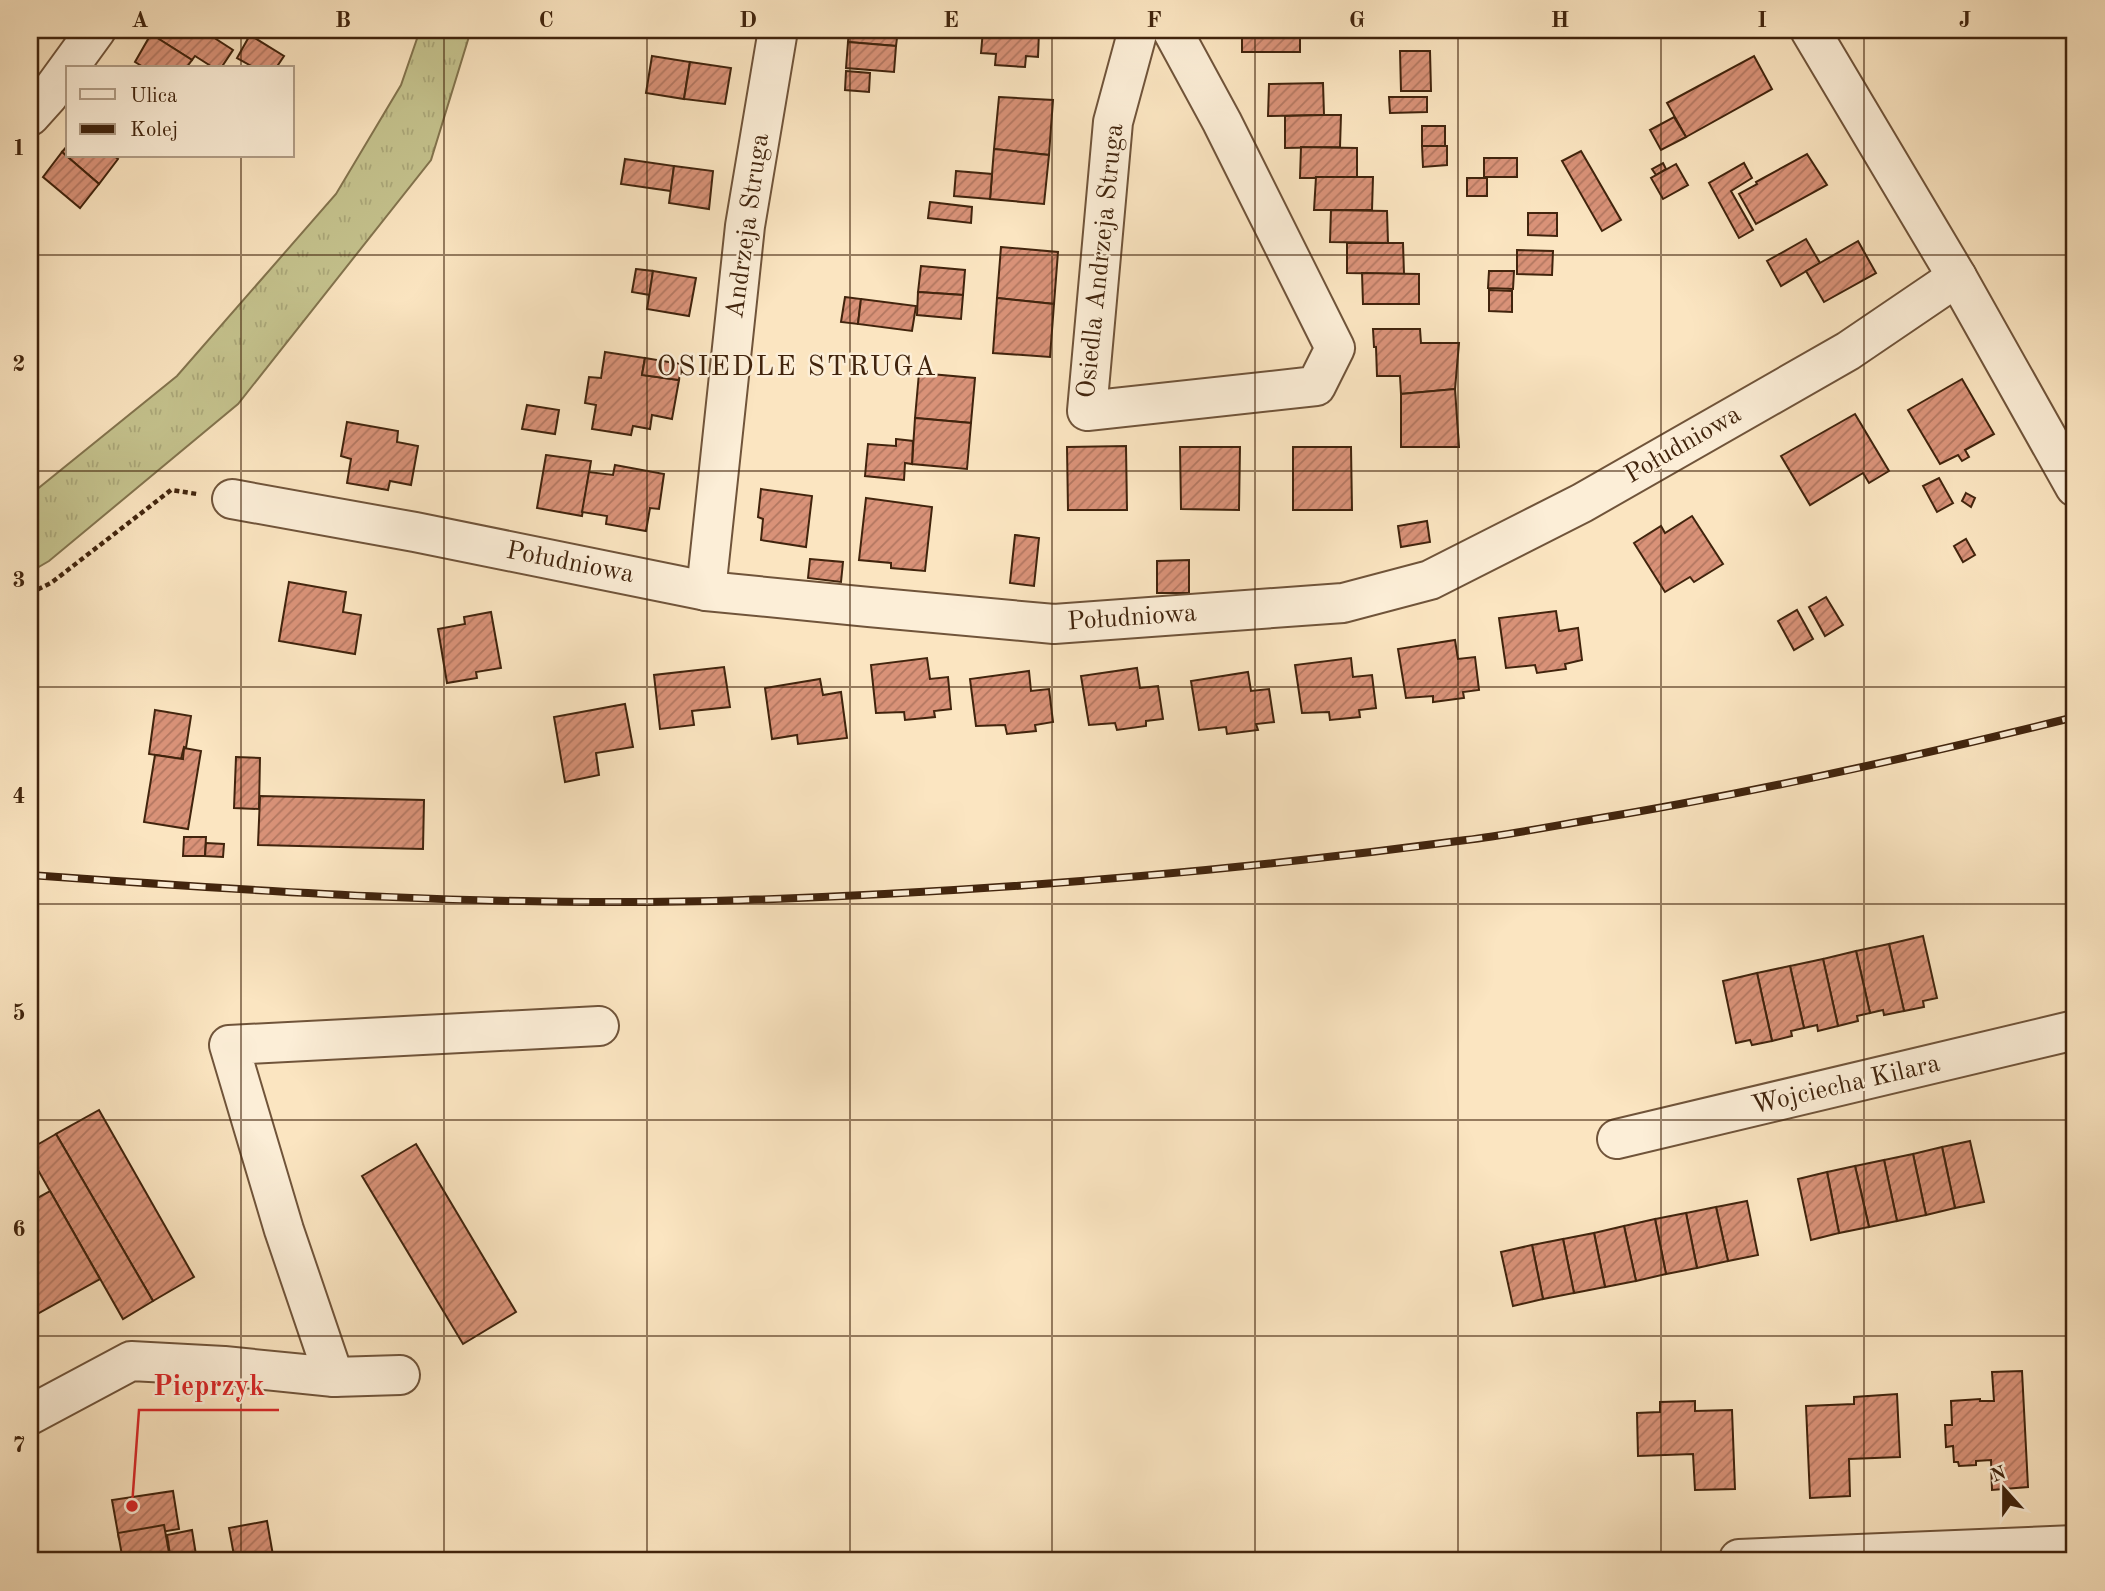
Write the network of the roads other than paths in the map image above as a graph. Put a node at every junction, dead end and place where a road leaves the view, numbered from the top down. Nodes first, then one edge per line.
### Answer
1 (96, 30) edge
2 (778, 30) edge
3 (1138, 30) edge
4 (1172, 30) edge
5 (1810, 30) edge
6 (70, 66) edge
7 (66, 71) edge
8 (30, 116) edge
9 (1958, 277) junction
10 (2075, 487) edge
11 (232, 499) road end
12 (706, 591) junction
13 (599, 1026) dead end
14 (2075, 1030) edge
15 (1617, 1139) dead end
16 (400, 1374) dead end
17 (334, 1377) junction
18 (30, 1415) edge
19 (2075, 1545) edge
20 (1739, 1561) edge

1 - 6 street
2 - 12 street, Andrzeja Struga
3 - 4 street, Osiedla Andrzeja Struga
5 - 9 street
7 - 8 street
9 - 10 street
9 - 12 street, Południowa
11 - 12 street, Południowa
13 - 17 street
14 - 15 street, Wojciecha Kilara
16 - 17 street
17 - 18 street
19 - 20 street

